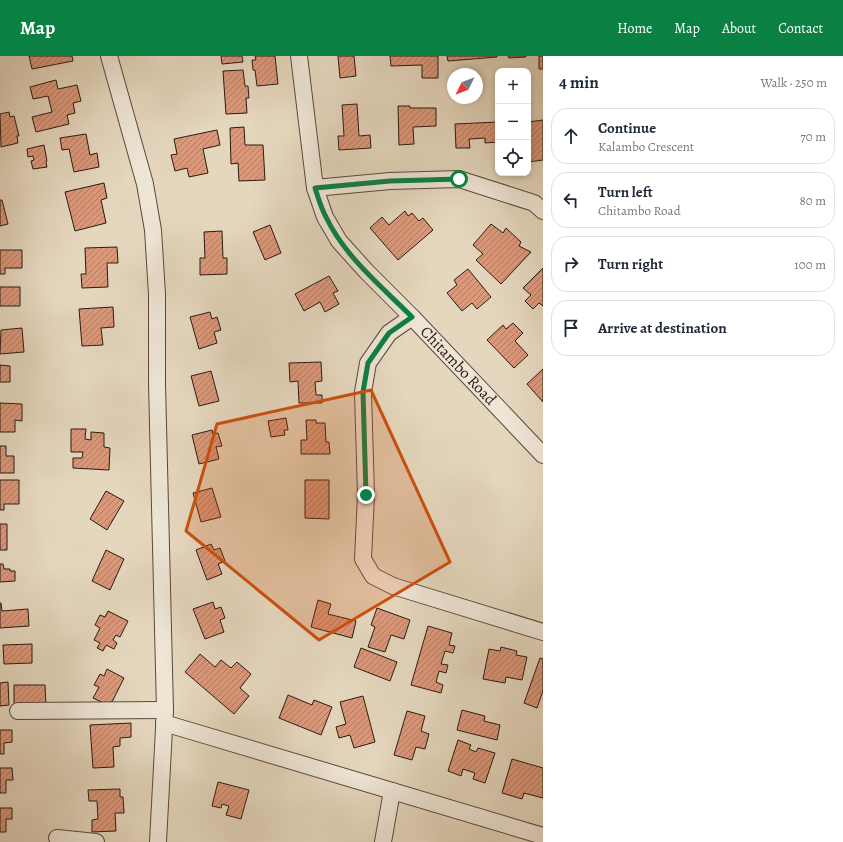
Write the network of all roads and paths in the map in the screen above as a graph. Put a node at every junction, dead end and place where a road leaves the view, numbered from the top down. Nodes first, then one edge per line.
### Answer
1 (109, 56) edge
2 (299, 56) edge
3 (315, 188) junction
4 (540, 206) edge
5 (412, 317) junction
6 (543, 455) edge
7 (543, 632) edge
8 (18, 711) dead end
9 (165, 716) junction
10 (392, 791) junction
11 (543, 836) edge
12 (57, 838) dead end
13 (96, 842) edge
14 (158, 842) edge
15 (383, 842) edge

1 - 9 street
2 - 3 street, Chitambo Road
3 - 4 street
3 - 5 street, Chitambo Road
5 - 6 street, Chitambo Road
5 - 7 street
8 - 9 street
9 - 10 street
9 - 14 street
10 - 11 street
10 - 15 street
12 - 13 street

